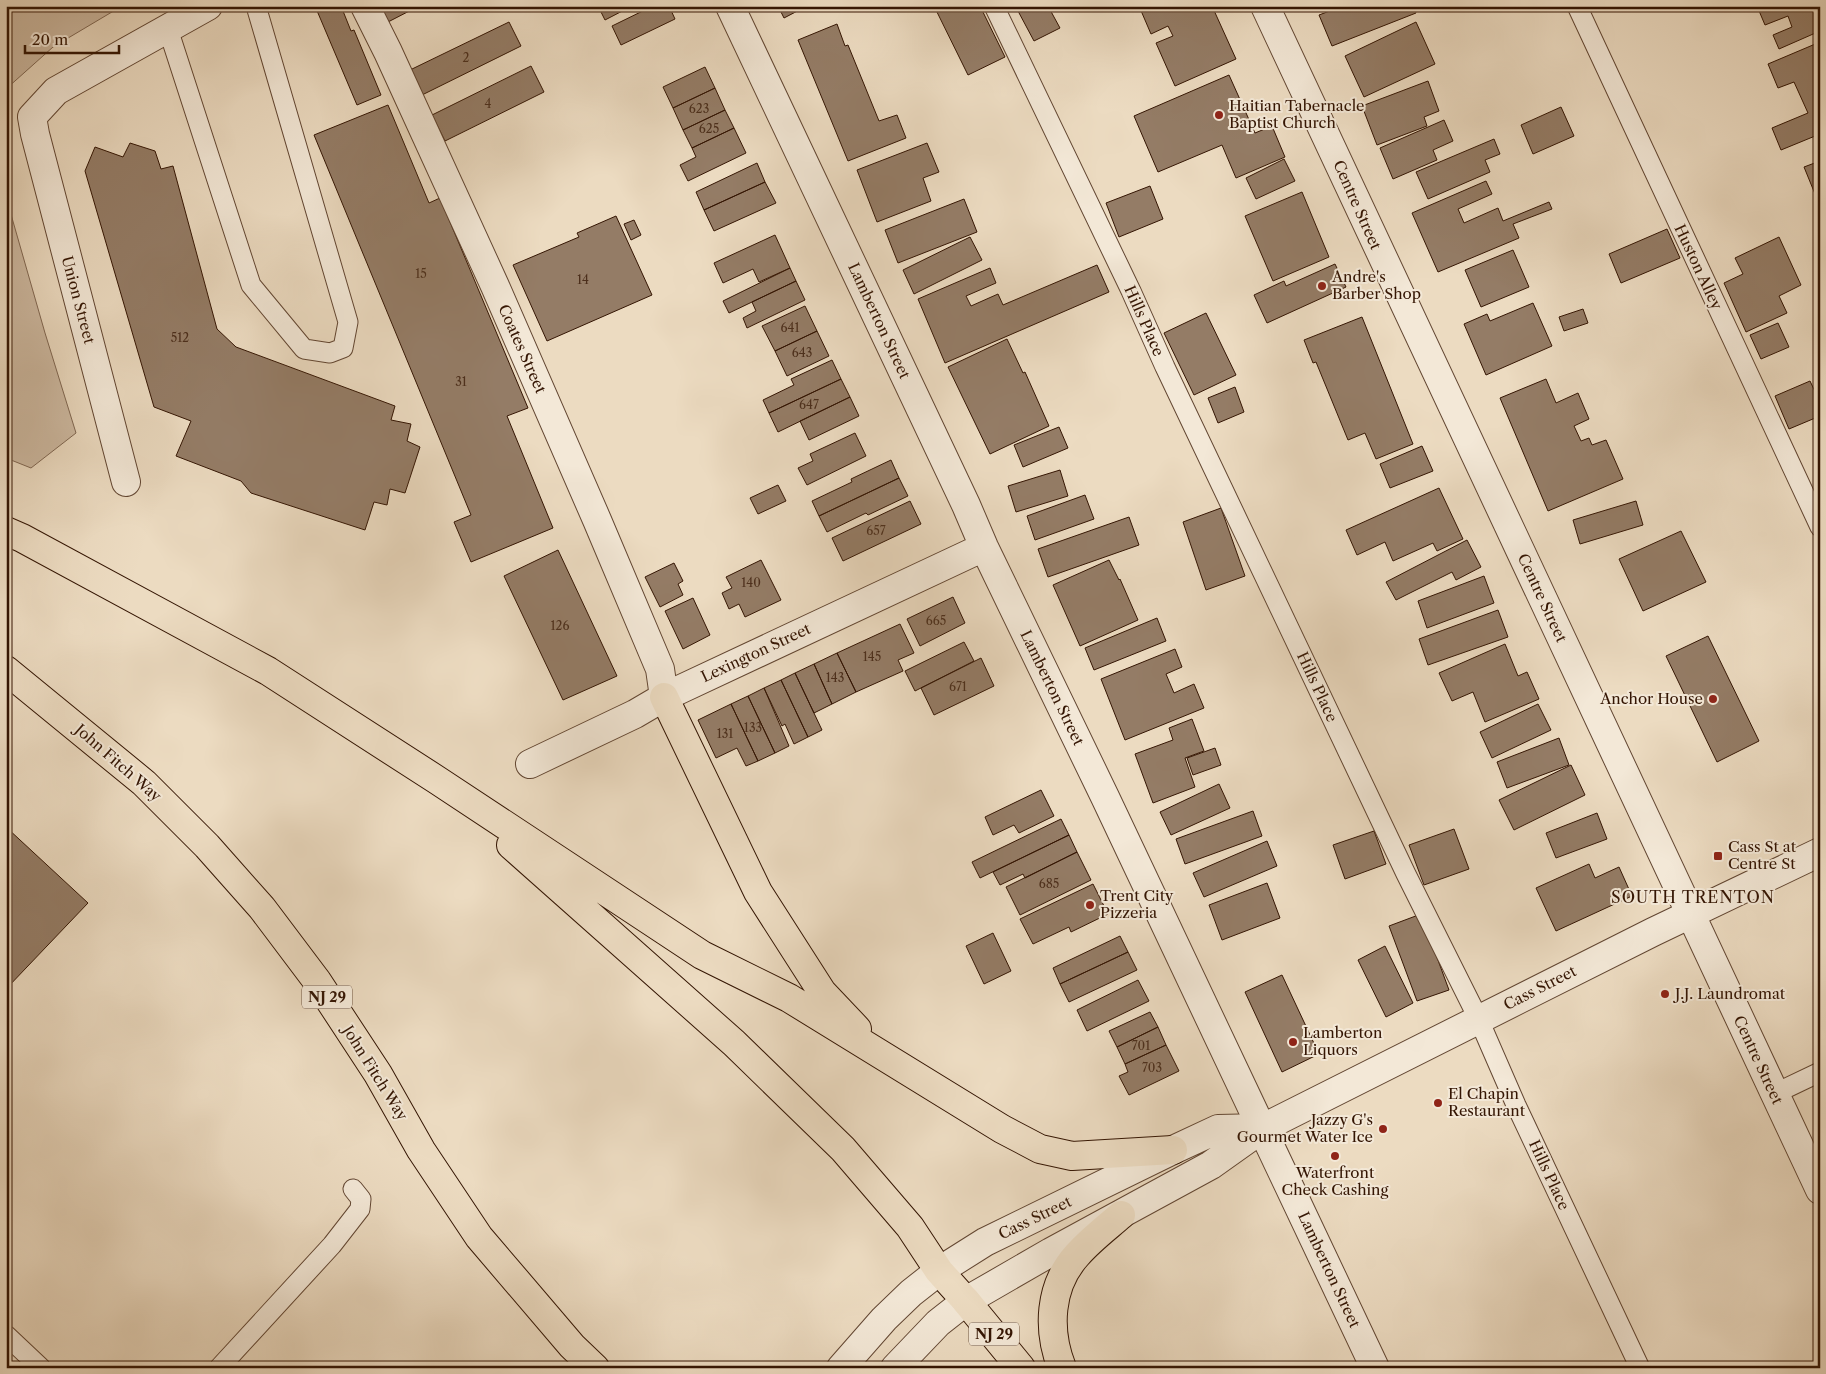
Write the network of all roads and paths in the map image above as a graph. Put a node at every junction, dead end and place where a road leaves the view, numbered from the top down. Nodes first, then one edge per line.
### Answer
1 (208, 6) edge
2 (256, 6) edge
3 (365, 6) edge
4 (730, 6) edge
5 (994, 6) edge
6 (1265, 6) edge
7 (1577, 6) edge
8 (168, 29) junction
9 (126, 482) dead end
10 (1820, 527) edge
11 (6, 531) edge
12 (984, 547) junction
13 (6, 670) edge
14 (664, 696) junction
15 (530, 764) dead end
16 (437, 780) junction
17 (1820, 852) edge
18 (1689, 914) junction
19 (1478, 1020) junction
20 (884, 1057) junction
21 (1820, 1072) edge
22 (1774, 1094) junction
23 (1263, 1128) junction
24 (1173, 1150) junction
25 (353, 1189) dead end
26 (1820, 1190) edge
27 (1120, 1215) junction
28 (939, 1270) junction
29 (966, 1301) junction
30 (6, 1335) edge
31 (580, 1357) edge
32 (41, 1368) edge
33 (219, 1368) edge
34 (595, 1368) edge
35 (841, 1368) edge
36 (895, 1368) edge
37 (1021, 1368) edge
38 (1062, 1368) edge
39 (1376, 1368) edge
40 (1640, 1368) edge

1 - 8 street
2 - 8 lane
3 - 14 street, Coates Street
4 - 12 street, Lamberton Street
5 - 19 lane, Hills Place
6 - 18 street, Centre Street
7 - 10 lane, Huston Alley
8 - 9 street, Union Street
11 - 16 highway, NJ 29
12 - 14 street, Lexington Street
12 - 23 street, Lamberton Street
13 - 31 highway, John Fitch Way / NJ 29
14 - 15 street, Lexington Street
14 - 20 highway
16 - 20 highway
16 - 28 highway, NJ 29
17 - 18 street, Cass Street
18 - 19 street, Cass Street
18 - 22 street, Centre Street
19 - 23 street, Cass Street
19 - 40 lane, Hills Place
20 - 24 highway
21 - 22 lane
22 - 26 street, Centre Street
23 - 24 street, Cass Street
23 - 27 street, Cass Street
23 - 39 street, Lamberton Street
24 - 28 street, Cass Street
25 - 33 lane
27 - 29 street, Cass Street
27 - 38 highway
28 - 29 highway, NJ 29
28 - 35 street, Cass Street
29 - 36 street, Cass Street
29 - 37 highway, NJ 29
30 - 32 lane
31 - 34 highway, John Fitch Way / NJ 29

